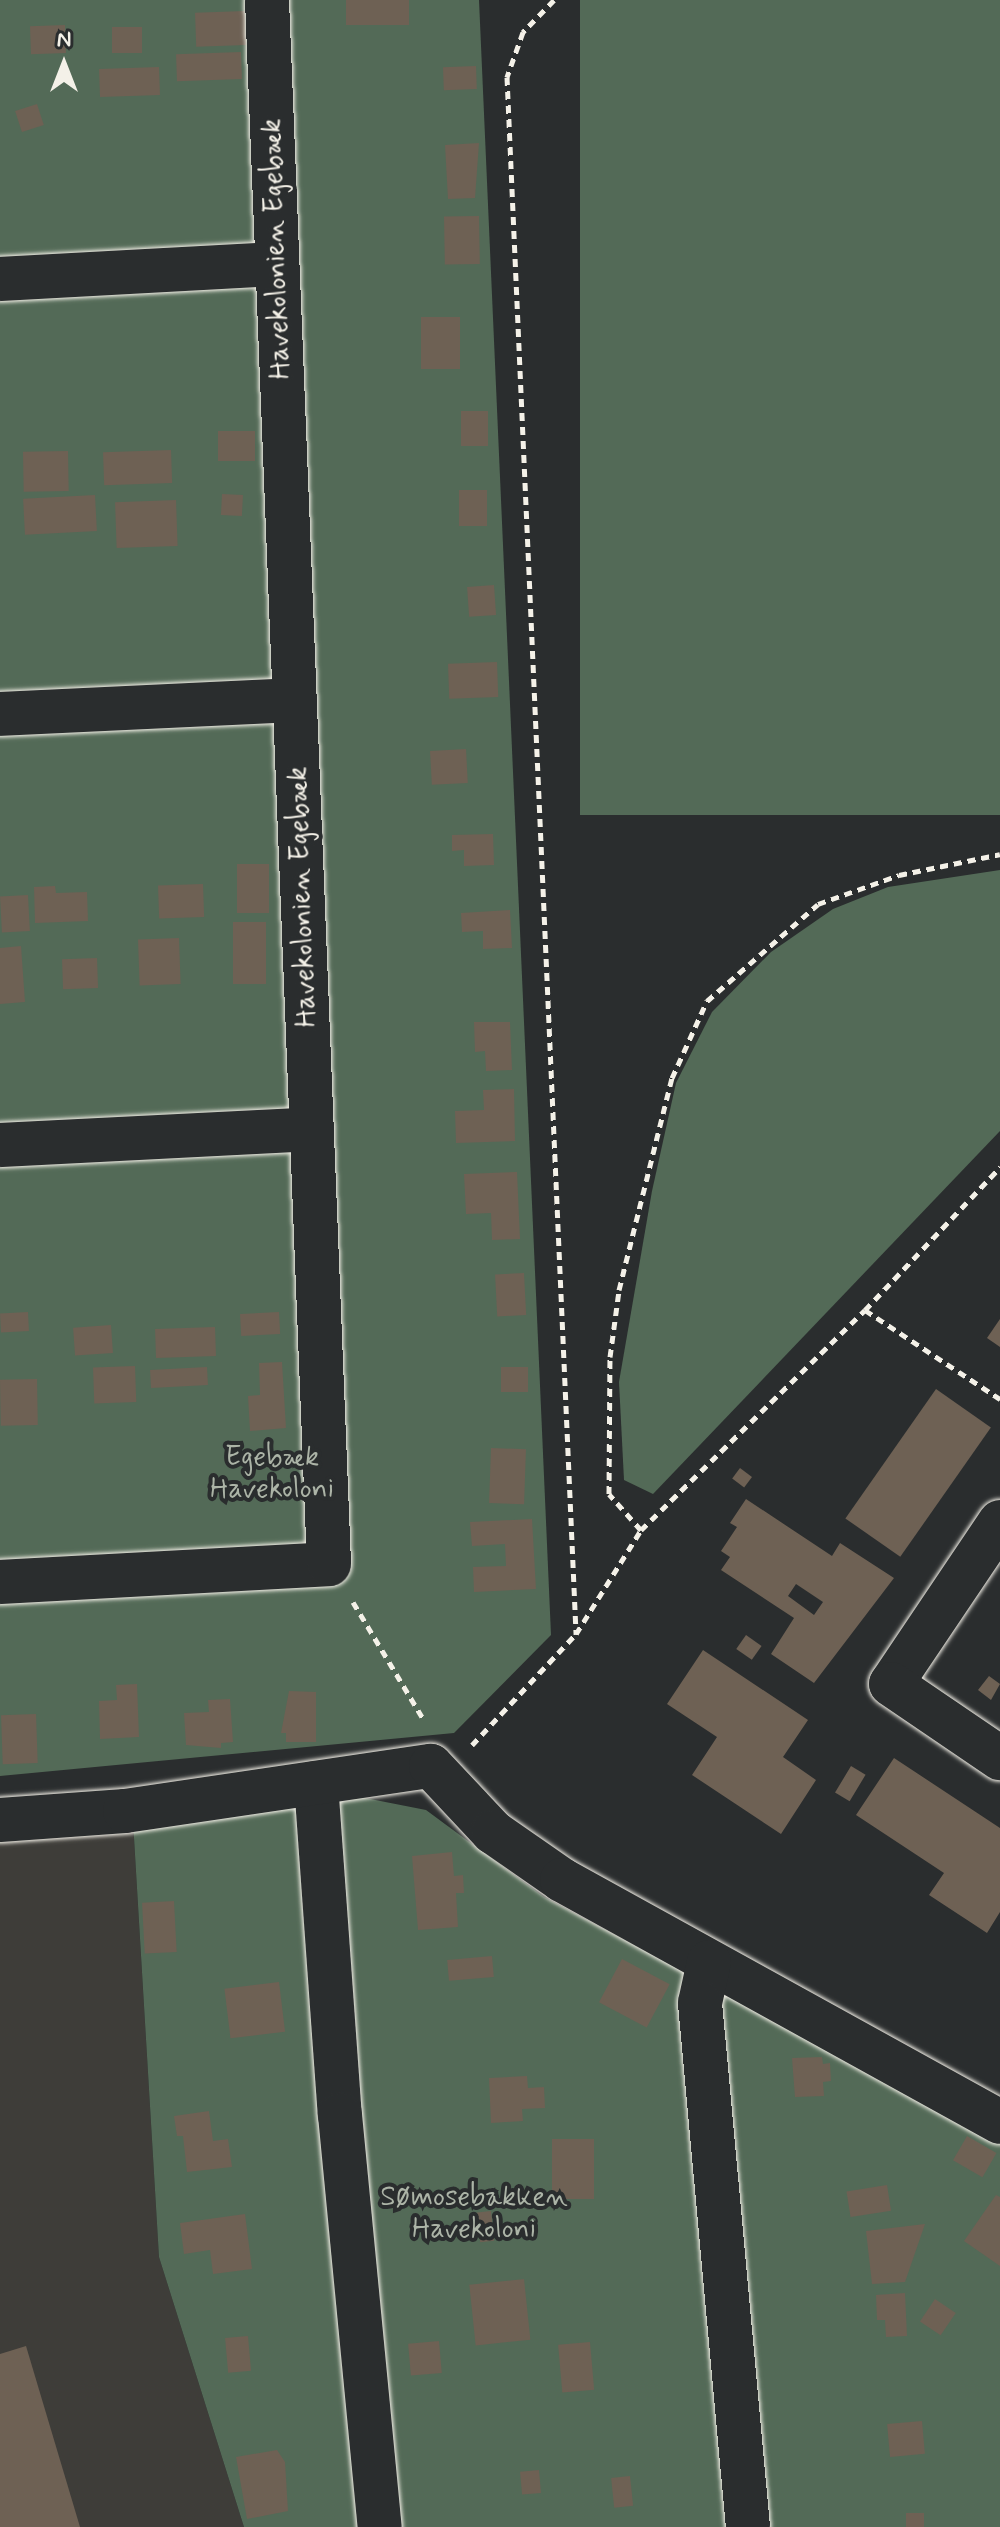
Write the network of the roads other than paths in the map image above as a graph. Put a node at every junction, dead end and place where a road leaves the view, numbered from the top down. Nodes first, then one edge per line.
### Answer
1 (267, 0) edge
2 (277, 264) junction
3 (0, 279) edge
4 (295, 700) junction
5 (0, 714) edge
6 (312, 1129) junction
7 (0, 1145) edge
8 (1000, 1522) edge
9 (0, 1582) edge
10 (1000, 1758) edge
11 (316, 1783) junction
12 (0, 1820) edge
13 (709, 1962) junction
14 (1000, 2122) edge
15 (380, 2527) edge
16 (748, 2527) edge

1 - 2 street, Havekolonien Egebæk
2 - 3 street
2 - 4 street, Havekolonien Egebæk
4 - 5 street
4 - 6 street, Havekolonien Egebæk
6 - 7 street
6 - 9 street, Havekolonien Egebæk
8 - 10 street
11 - 12 street
11 - 13 street
11 - 15 street
13 - 14 street
13 - 16 street

